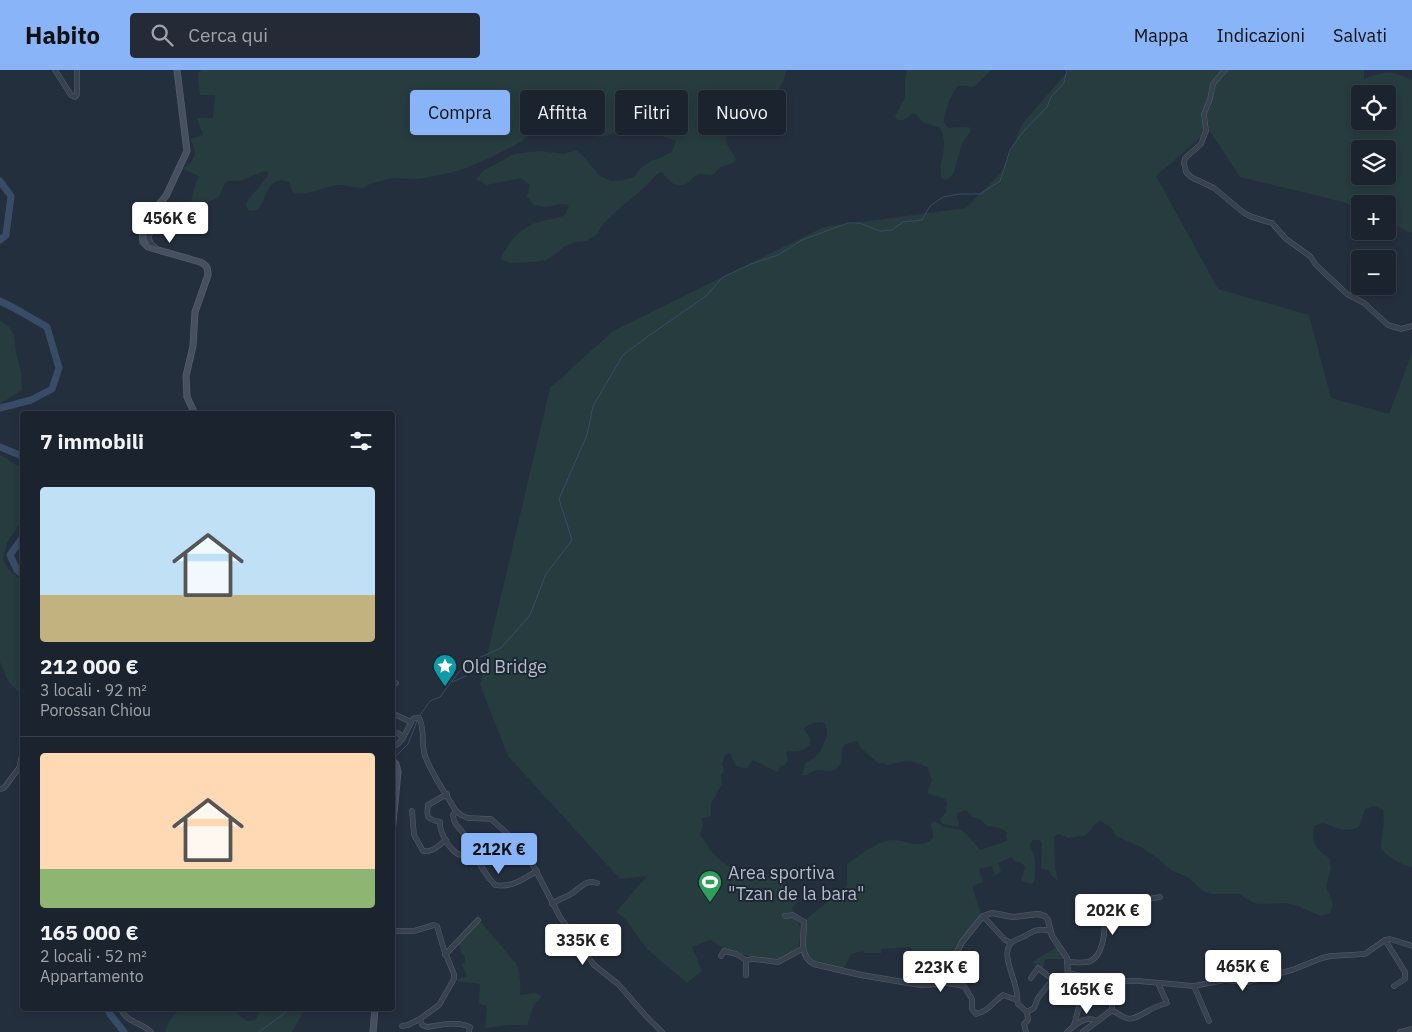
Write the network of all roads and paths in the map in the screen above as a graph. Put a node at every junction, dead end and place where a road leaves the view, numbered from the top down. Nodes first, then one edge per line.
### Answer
1 (55, 70) edge
2 (77, 70) edge
3 (177, 70) edge
4 (1225, 70) edge
5 (173, 216) dead end
6 (182, 258) junction
7 (1412, 326) edge
8 (194, 411) edge
9 (395, 714) edge
10 (411, 722) junction
11 (395, 732) edge
12 (403, 738) junction
13 (395, 746) edge
14 (395, 763) edge
15 (20, 764) edge
16 (0, 789) edge
17 (447, 794) junction
18 (395, 802) edge
19 (412, 811) dead end
20 (456, 811) junction
21 (446, 840) junction
22 (470, 850) junction
23 (538, 873) junction
24 (597, 883) dead end
25 (1160, 897) dead end
26 (552, 904) junction
27 (784, 916) dead end
28 (983, 916) junction
29 (478, 920) dead end
30 (804, 922) joint
31 (395, 931) edge
32 (1050, 931) junction
33 (1385, 940) junction
34 (1011, 943) junction
35 (1412, 946) edge
36 (802, 949) junction
37 (446, 955) junction
38 (721, 956) dead end
39 (746, 960) junction
40 (1068, 962) junction
41 (746, 975) dead end
42 (1068, 975) junction
43 (1031, 978) dead end
44 (1056, 980) junction
45 (943, 981) junction
46 (1158, 983) junction
47 (1194, 986) junction
48 (1394, 986) dead end
49 (1082, 996) junction
50 (1017, 1000) junction
51 (1112, 1010) junction
52 (122, 1011) dead end
53 (375, 1011) edge
54 (1027, 1012) junction
55 (420, 1019) junction
56 (1097, 1021) junction
57 (1209, 1021) dead end
58 (402, 1026) dead end
59 (1073, 1026) junction
60 (1412, 1029) edge
61 (151, 1032) edge
62 (373, 1032) edge
63 (469, 1032) edge
64 (662, 1032) edge
65 (1026, 1032) edge
66 (1067, 1032) edge
67 (1076, 1032) edge
68 (1083, 1032) edge
69 (1400, 1032) edge

1 - 2 street
3 - 6 main road
4 - 7 street
5 - 6 street
6 - 8 main road
9 - 10 street
10 - 12 street
10 - 17 street
11 - 12 street
12 - 13 street
14 - 18 main road
15 - 16 street
17 - 20 street
17 - 21 street
19 - 21 street
20 - 22 street
20 - 23 street
21 - 22 street
22 - 23 street
23 - 26 street
24 - 26 street
25 - 40 street
26 - 64 street
27 - 30 street
28 - 32 street
28 - 34 street
28 - 45 street
29 - 37 street
30 - 36 street
31 - 37 street
32 - 34 street
32 - 40 street
33 - 35 street
33 - 47 street
33 - 48 street
34 - 50 street
36 - 39 street
36 - 45 street
37 - 55 street
38 - 39 street
39 - 41 street
40 - 42 street
42 - 44 street
42 - 46 street
43 - 44 street
44 - 49 street
44 - 54 street
45 - 50 street
46 - 47 street
46 - 51 street
47 - 57 street
49 - 51 street
49 - 59 street
50 - 54 street
51 - 56 street
52 - 61 street
53 - 62 main road
54 - 65 street
55 - 58 street
55 - 63 street
56 - 59 street
56 - 68 street
59 - 66 street
59 - 67 street
60 - 69 street

